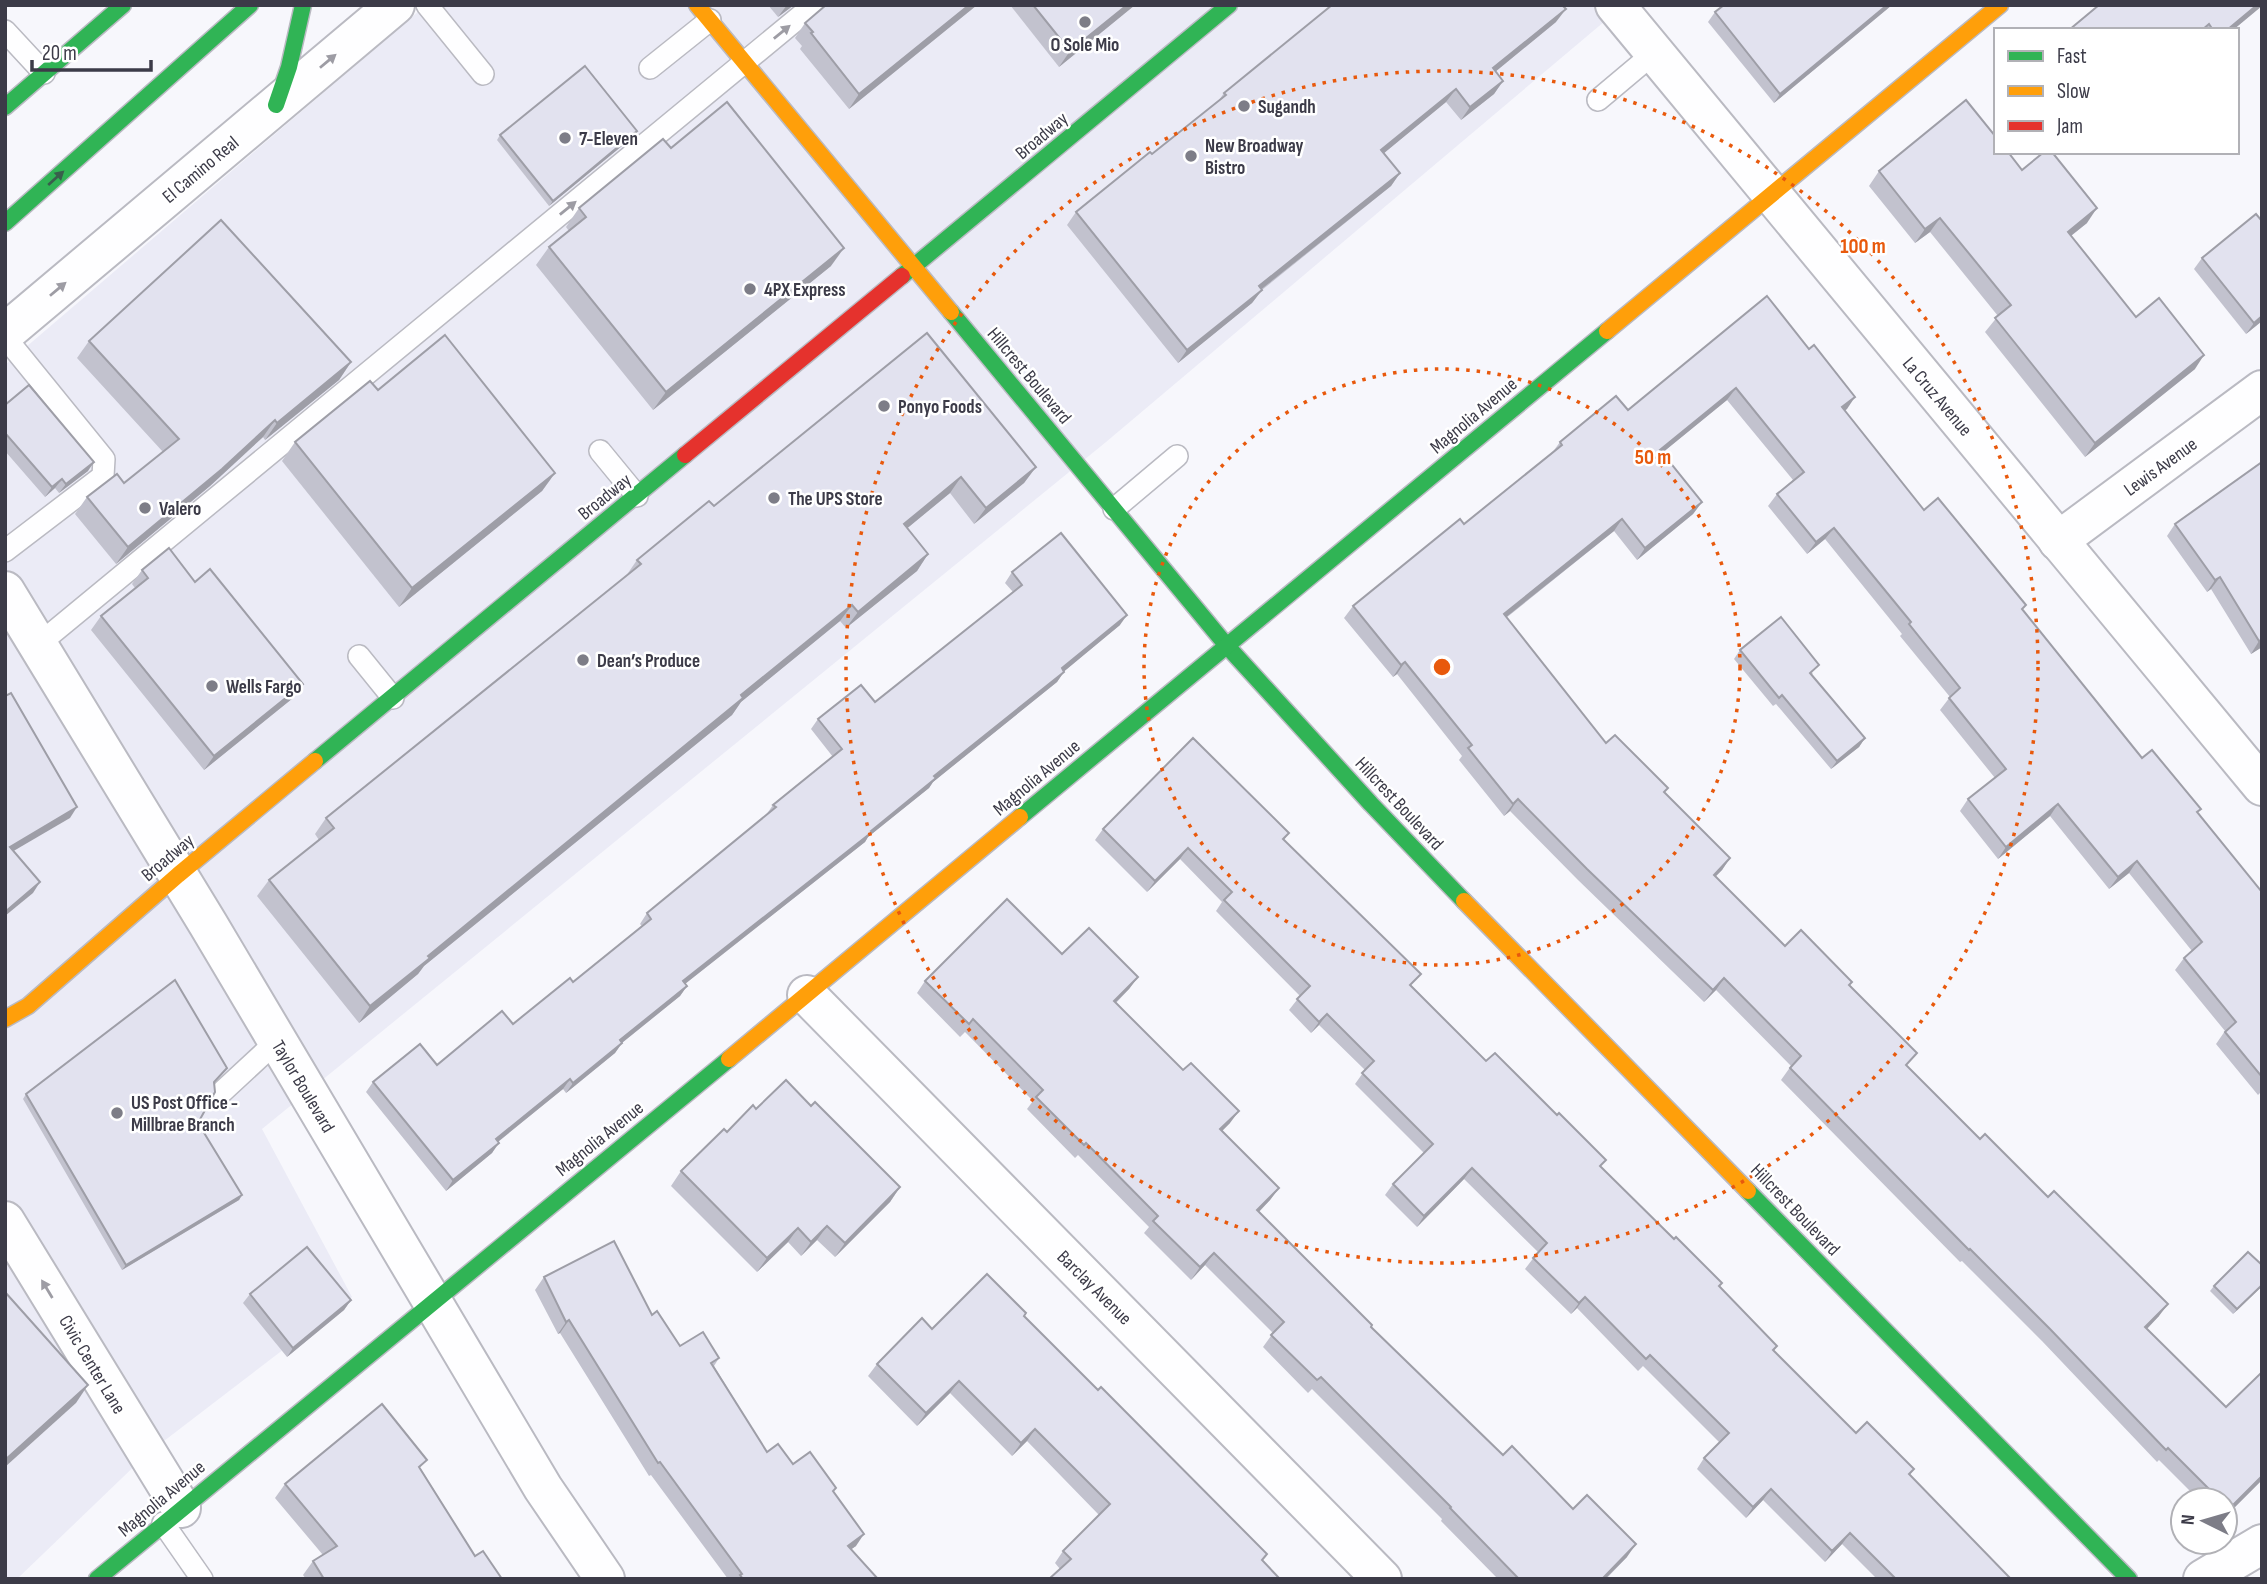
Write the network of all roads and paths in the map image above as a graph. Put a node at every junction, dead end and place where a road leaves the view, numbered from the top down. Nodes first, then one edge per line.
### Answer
1 (123, 5) edge
2 (250, 5) edge
3 (303, 5) edge
4 (394, 5) edge
5 (427, 5) edge
6 (814, 5) edge
7 (1229, 5) edge
8 (1615, 5) edge
9 (2000, 5) edge
10 (704, 13) edge
11 (5, 31) edge
12 (1654, 53) junction
13 (744, 63) junction
14 (650, 68) dead end
15 (44, 73) junction
16 (483, 74) dead end
17 (1598, 100) dead end
18 (276, 105) junction
19 (5, 107) edge
20 (1772, 195) junction
21 (5, 223) edge
22 (914, 267) junction
23 (5, 335) edge
24 (2262, 390) edge
25 (600, 451) dead end
26 (1177, 456) dead end
27 (638, 496) junction
28 (1114, 509) junction
29 (2058, 541) junction
30 (5, 551) edge
31 (5, 591) edge
32 (39, 644) junction
33 (1227, 646) junction
34 (359, 656) dead end
35 (393, 698) junction
36 (2262, 786) edge
37 (177, 875) junction
38 (807, 995) junction
39 (5, 1018) edge
40 (277, 1041) junction
41 (223, 1091) dead end
42 (5, 1221) edge
43 (433, 1302) junction
44 (172, 1515) junction
45 (2262, 1544) edge
46 (97, 1579) edge
47 (202, 1579) edge
48 (605, 1579) edge
49 (1382, 1579) edge
50 (2129, 1579) edge
51 (2203, 1579) edge

1 - 15 street
21 -> 2 street
3 - 18 street
18 -> 4 street, El Camino Real
5 - 16 lane
13 -> 6 lane
7 - 22 street, Broadway
8 - 12 street, La Cruz Avenue
9 - 20 street, Magnolia Avenue
10 - 13 street, Hillcrest Boulevard
10 - 14 lane
11 - 15 lane
12 - 17 lane
12 - 20 street, La Cruz Avenue
13 - 22 street, Hillcrest Boulevard
32 -> 13 lane
15 - 19 street
23 -> 18 street, El Camino Real
20 - 29 street, La Cruz Avenue
20 - 33 street, Magnolia Avenue
22 - 27 street, Broadway
22 - 28 street, Hillcrest Boulevard
23 - 30 lane
24 - 29 street, Lewis Avenue
25 - 27 lane
26 - 28 lane
27 - 35 street, Broadway
28 - 33 street, Hillcrest Boulevard
29 - 36 street, La Cruz Avenue
31 - 32 street, Taylor Boulevard
32 - 37 street, Taylor Boulevard
33 - 38 street, Magnolia Avenue
33 - 50 street, Hillcrest Boulevard
34 - 35 lane
35 - 37 street, Broadway
37 - 39 street, Broadway
37 - 40 street, Taylor Boulevard
38 - 43 street, Magnolia Avenue
38 - 49 street, Barclay Avenue
40 - 41 lane
40 - 43 street, Taylor Boulevard
44 -> 42 street, Civic Center Lane
43 - 44 street, Magnolia Avenue
43 - 48 street, Taylor Boulevard
44 - 46 street, Magnolia Avenue
44 - 47 lane
45 - 51 street

